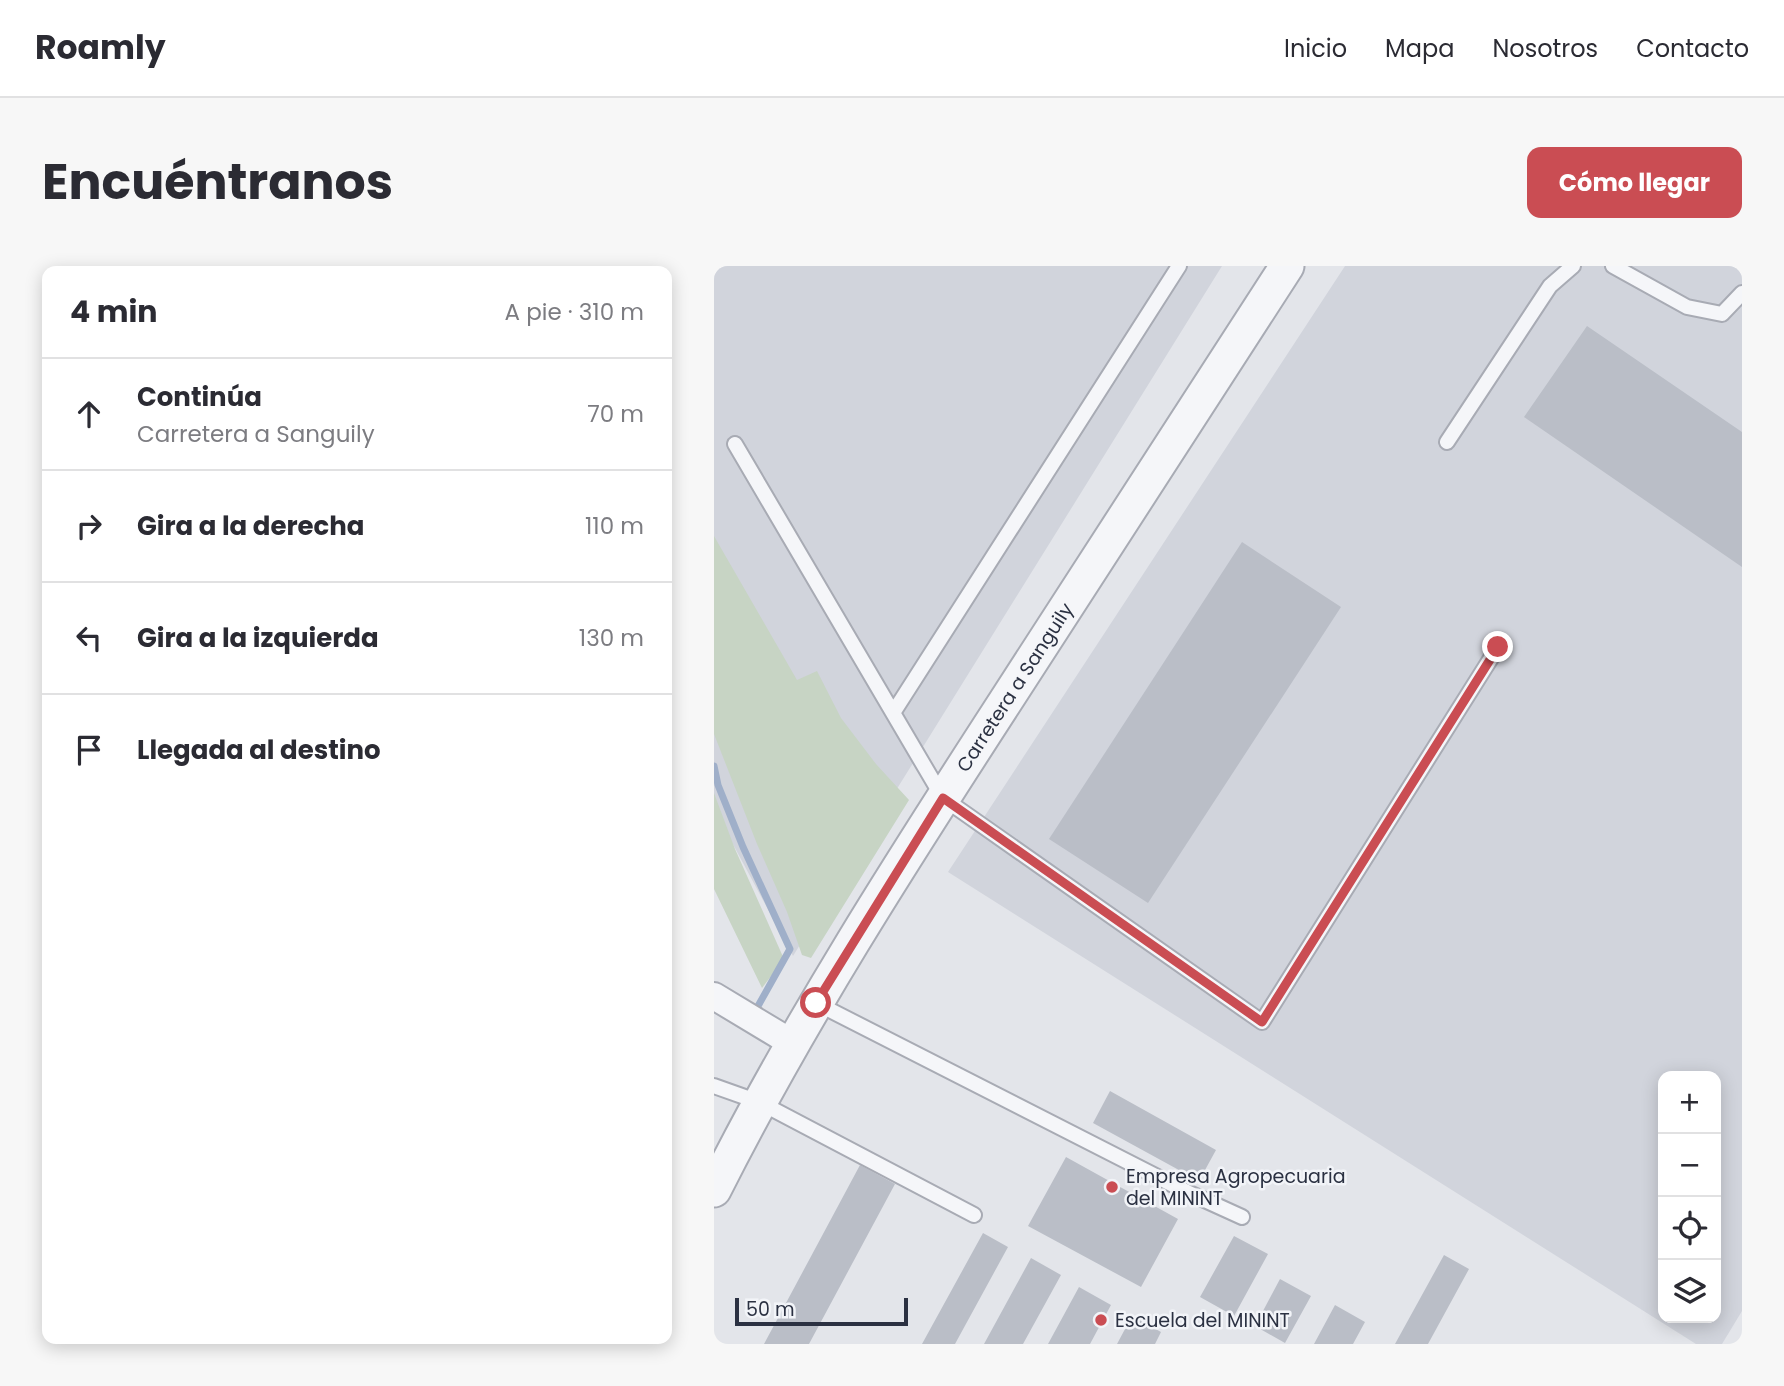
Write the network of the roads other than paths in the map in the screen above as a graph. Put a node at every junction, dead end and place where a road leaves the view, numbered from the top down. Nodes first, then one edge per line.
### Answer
1 (1179, 266) edge
2 (1287, 266) edge
3 (1573, 266) edge
4 (1613, 266) edge
5 (1742, 293) edge
6 (1447, 442) dead end
7 (735, 444) dead end
8 (1498, 647) dead end
9 (893, 713) junction
10 (943, 798) junction
11 (714, 996) edge
12 (816, 1003) junction
13 (792, 1043) junction
14 (714, 1086) edge
15 (759, 1101) junction
16 (714, 1190) edge
17 (974, 1215) dead end
18 (1242, 1217) dead end

1 - 9 lane
2 - 10 street, Carretera a Sanguily
3 - 6 lane
4 - 5 lane
7 - 9 lane
8 - 10 lane
9 - 10 lane
10 - 12 street, Carretera a Sanguily
11 - 13 street
12 - 13 street, Carretera a Sanguily
12 - 18 lane
13 - 15 street, Carretera a Sanguily
14 - 15 lane
15 - 16 street, Carretera a Sanguily
15 - 17 lane

